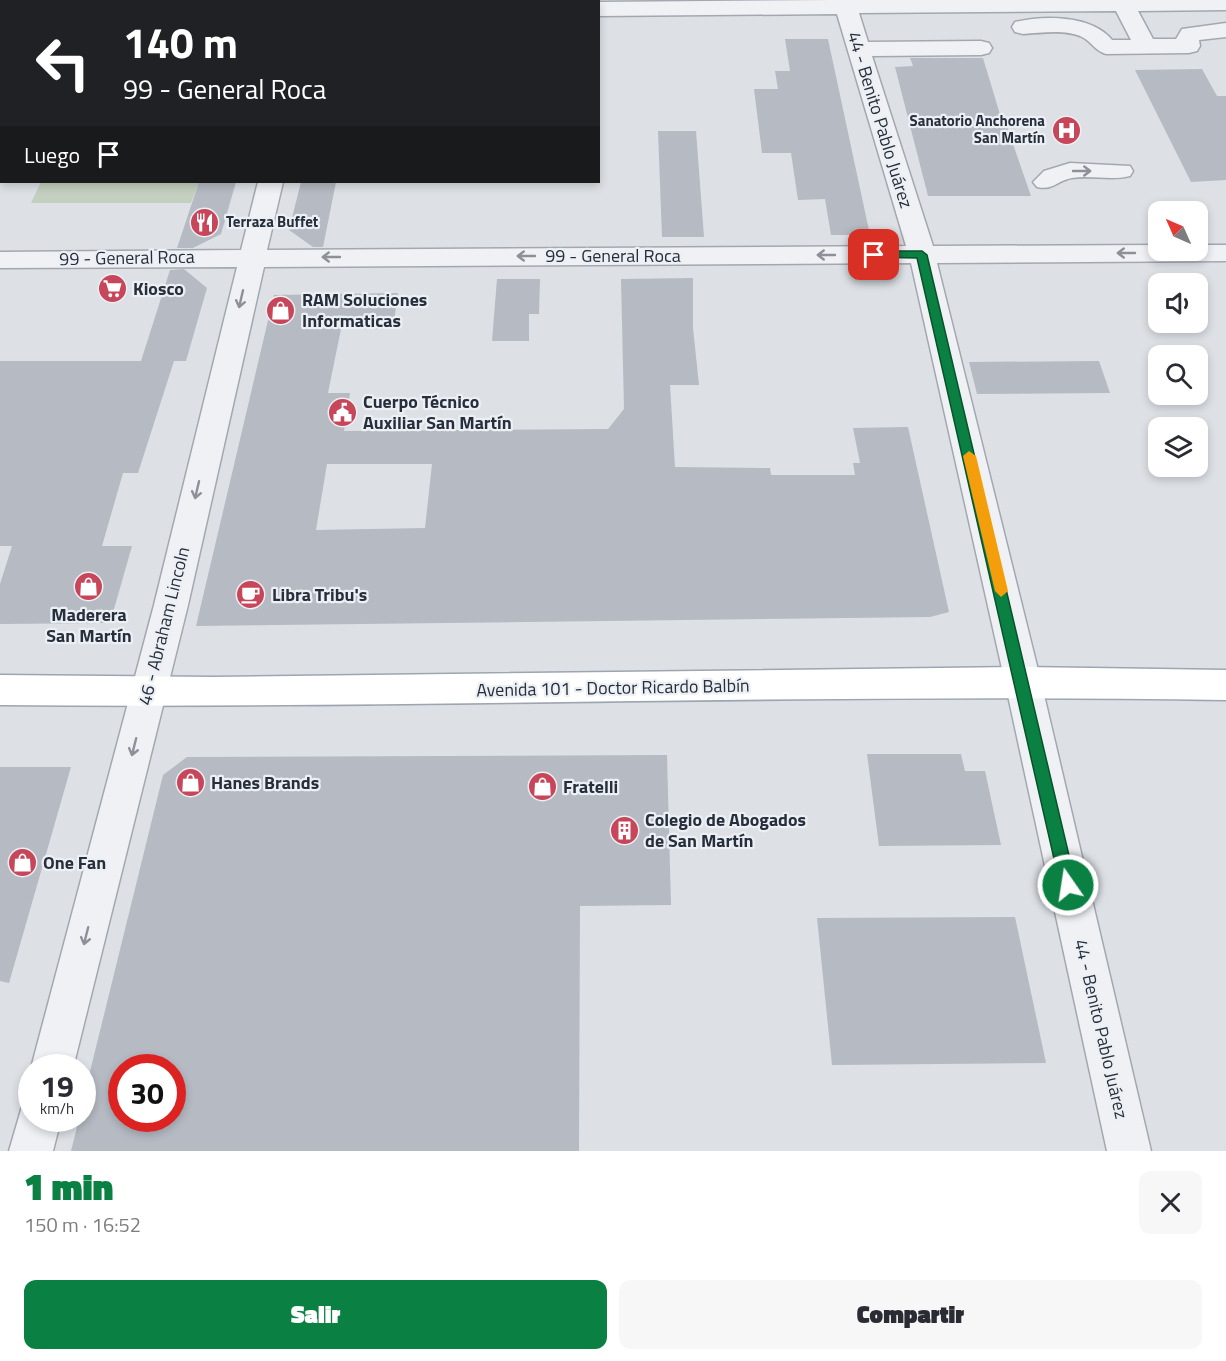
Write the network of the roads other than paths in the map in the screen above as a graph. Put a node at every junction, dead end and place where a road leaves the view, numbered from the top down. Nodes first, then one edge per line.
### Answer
1 (845, 4) edge
2 (1123, 4) junction
3 (1226, 4) edge
4 (600, 9) edge
5 (1009, 27) dead end
6 (1226, 30) edge
7 (1145, 46) junction
8 (981, 48) dead end
9 (857, 49) junction
10 (1121, 171) dead end
11 (1046, 182) dead end
12 (270, 183) edge
13 (1226, 253) edge
14 (922, 255) junction
15 (251, 257) junction
16 (0, 260) edge
17 (1023, 682) junction
18 (1226, 684) edge
19 (0, 690) edge
20 (148, 691) junction
21 (56, 1054) edge
22 (36, 1132) edge
23 (31, 1151) edge
24 (1129, 1151) edge

1 - 2 street
1 - 4 street
1 - 9 street, 44 - Benito Pablo Juárez
2 - 3 street
2 - 7 street
5 - 7 street
6 - 7 street
8 - 9 street
9 - 14 street, 44 - Benito Pablo Juárez
11 -> 10 street
12 - 15 street, 46 - Abraham Lincoln
13 -> 14 street, 99 - General Roca
14 -> 15 street, 99 - General Roca
14 - 17 street, 44 - Benito Pablo Juárez
15 - 16 street, 99 - General Roca
15 -> 20 street, 46 - Abraham Lincoln
17 - 18 main road, Avenida 101 - Doctor Ricardo Balbín
17 - 20 main road, Avenida 101 - Doctor Ricardo Balbín
17 - 24 street, 44 - Benito Pablo Juárez
19 - 20 main road, Avenida 101 - Doctor Ricardo Balbín
20 -> 21 street, 46 - Abraham Lincoln
22 - 23 street

